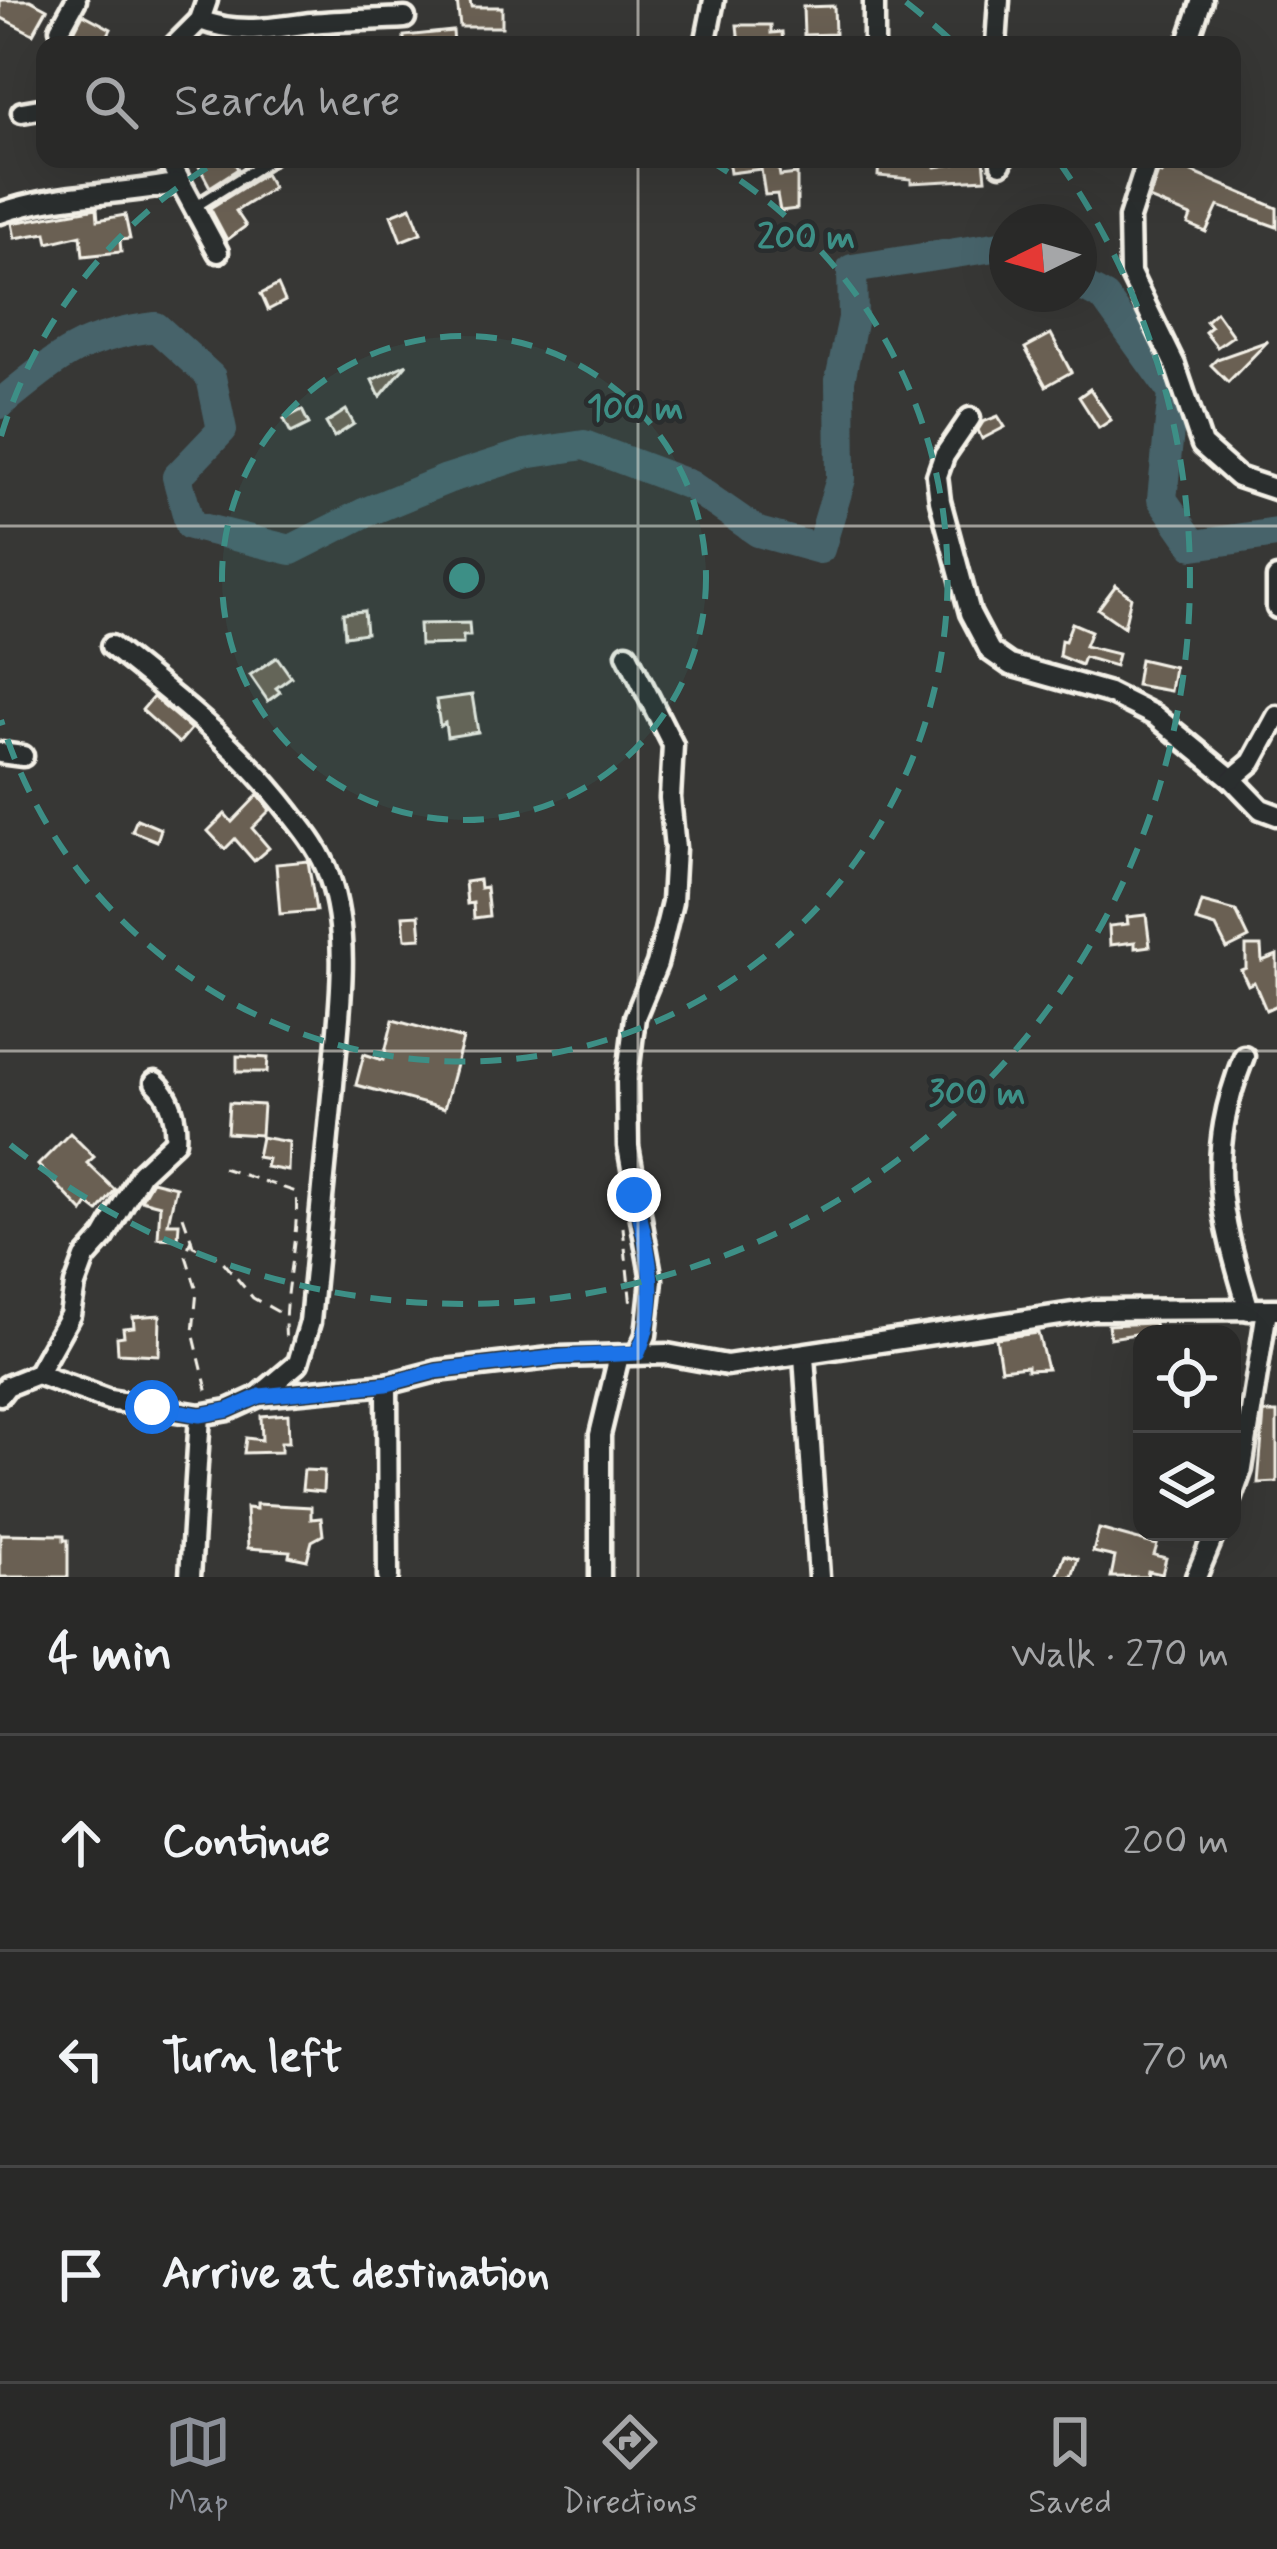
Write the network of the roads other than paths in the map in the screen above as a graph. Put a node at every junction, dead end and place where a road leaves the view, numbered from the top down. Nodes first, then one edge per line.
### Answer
1 (76, 0) edge
2 (207, 0) edge
3 (713, 0) edge
4 (874, 0) edge
5 (999, 0) edge
6 (1202, 0) edge
7 (405, 18) dead end
8 (200, 20) junction
9 (60, 29) dead end
10 (184, 36) edge
11 (707, 36) edge
12 (874, 36) edge
13 (997, 36) edge
14 (1189, 36) edge
15 (36, 110) edge
16 (22, 112) dead end
17 (172, 168) edge
18 (257, 168) edge
19 (1145, 168) edge
20 (179, 183) junction
21 (193, 208) junction
22 (0, 213) edge
23 (218, 252) dead end
24 (970, 418) dead end
25 (1277, 490) edge
26 (1277, 578) edge
27 (1277, 608) edge
28 (111, 646) dead end
29 (627, 655) dead end
30 (1277, 716) edge
31 (0, 753) edge
32 (23, 756) dead end
33 (1232, 779) junction
34 (1277, 815) edge
35 (1244, 1056) dead end
36 (155, 1082) dead end
37 (1264, 1310) edge
38 (634, 1348) junction
39 (804, 1356) junction
40 (37, 1374) junction
41 (387, 1384) junction
42 (0, 1395) edge
43 (260, 1396) junction
44 (204, 1414) junction
45 (1241, 1472) edge
46 (1210, 1541) edge
47 (190, 1577) edge
48 (388, 1577) edge
49 (600, 1577) edge
50 (819, 1577) edge
51 (1196, 1577) edge

1 - 9 street
2 - 8 street
3 - 11 street
4 - 12 street
5 - 13 street
6 - 14 street
7 - 8 street
8 - 10 street
15 - 16 street
17 - 20 street
18 - 21 lane
19 - 25 street
20 - 21 street
20 - 22 street
21 - 23 street
24 - 33 street
26 - 27 street
28 - 43 street
29 - 38 street
30 - 33 street
31 - 32 street
33 - 34 street
35 - 37 street
36 - 40 street
37 - 39 street
37 - 45 street
38 - 39 street
38 - 41 street
38 - 49 street
39 - 50 street
40 - 42 street
40 - 44 street
41 - 43 street
41 - 48 street
43 - 44 street
44 - 47 street
46 - 51 street

